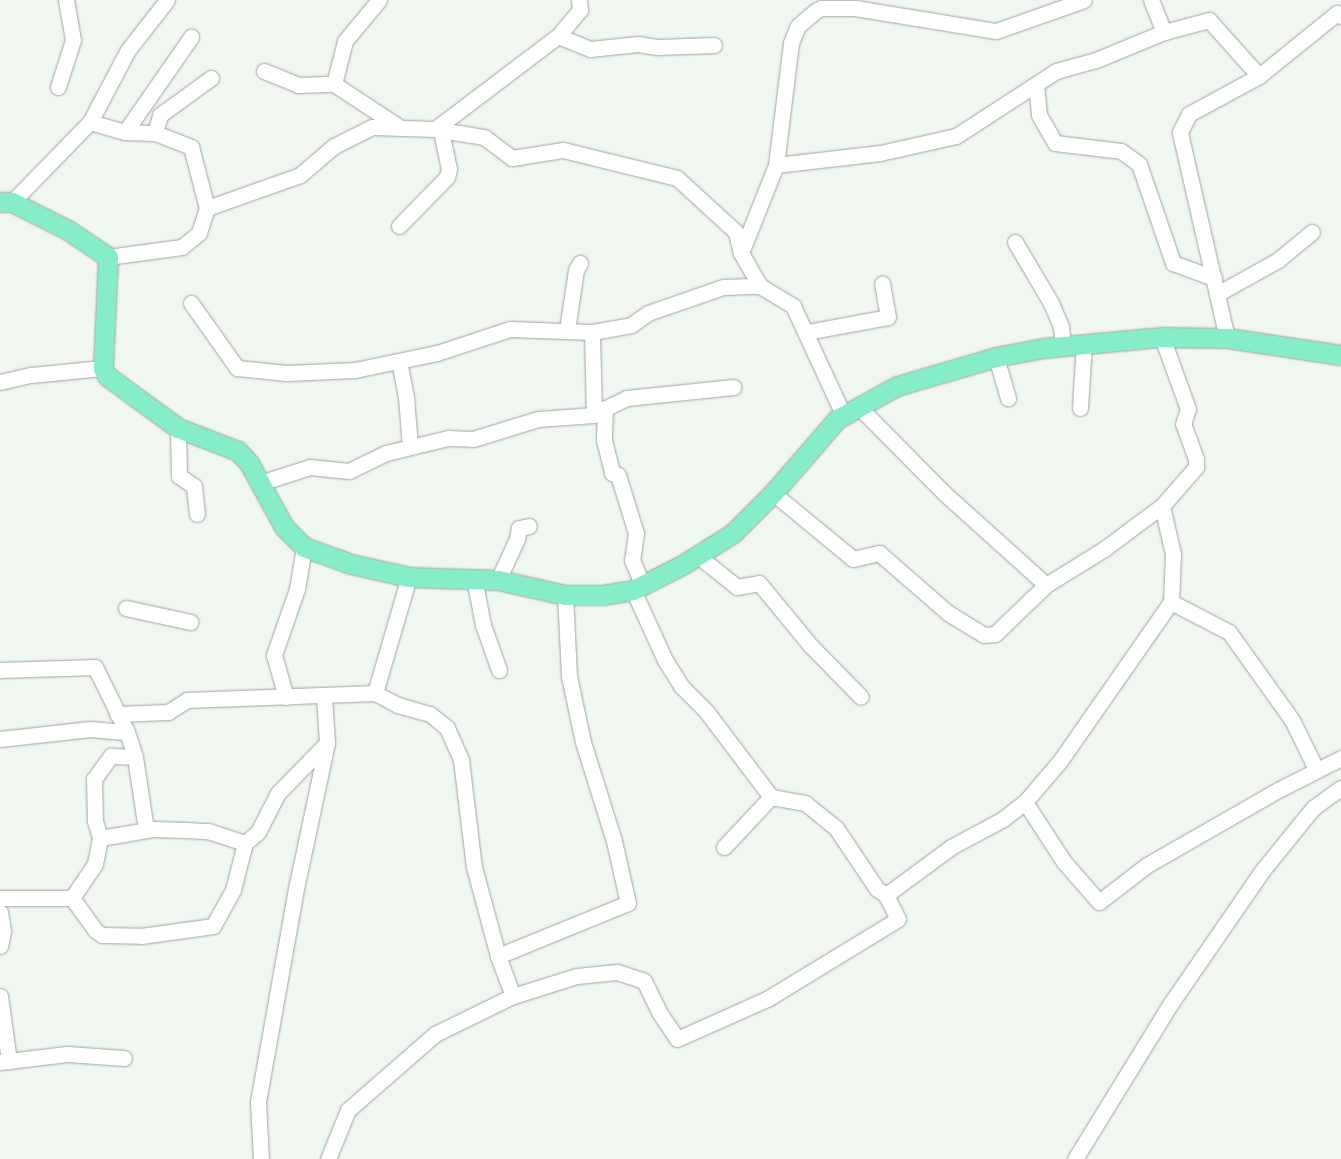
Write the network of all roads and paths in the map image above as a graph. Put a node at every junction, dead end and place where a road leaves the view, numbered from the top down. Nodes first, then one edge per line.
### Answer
1 (66, 0) edge
2 (167, 0) edge
3 (379, 0) edge
4 (579, 0) edge
5 (1084, 0) edge
6 (1151, 0) edge
7 (820, 4) edge
8 (1340, 12) edge
9 (1164, 32) junction
10 (191, 36) dead end
11 (558, 36) junction
12 (714, 45) dead end
13 (264, 71) dead end
14 (1259, 76) junction
15 (211, 78) dead end
16 (334, 84) junction
17 (1036, 85) junction
18 (58, 87) dead end
19 (90, 122) junction
20 (404, 130) junction
21 (438, 130) junction
22 (125, 132) junction
23 (155, 133) junction
24 (776, 165) junction
25 (6, 202) edge
26 (207, 208) junction
27 (398, 226) dead end
28 (1312, 232) dead end
29 (1015, 242) dead end
30 (741, 253) junction
31 (108, 257) junction
32 (580, 263) dead end
33 (1214, 278) junction
34 (882, 284) dead end
35 (760, 286) junction
36 (1217, 294) junction
37 (191, 303) dead end
38 (566, 330) junction
39 (592, 332) junction
40 (807, 332) junction
41 (1162, 337) junction
42 (1227, 338) junction
43 (1084, 343) junction
44 (1064, 345) junction
45 (1341, 355) edge
46 (996, 357) junction
47 (399, 361) junction
48 (103, 368) junction
49 (0, 382) edge
50 (733, 387) dead end
51 (1008, 398) dead end
52 (1080, 408) dead end
53 (851, 410) junction
54 (601, 416) junction
55 (178, 428) junction
56 (410, 447) junction
57 (260, 483) junction
58 (773, 492) junction
59 (1162, 506) junction
60 (197, 514) dead end
61 (529, 526) dead end
62 (304, 547) junction
63 (697, 555) junction
64 (409, 576) junction
65 (474, 578) junction
66 (498, 580) junction
67 (1046, 585) junction
68 (638, 587) junction
69 (565, 595) junction
70 (1171, 602) junction
71 (126, 608) dead end
72 (190, 622) dead end
73 (0, 670) edge
74 (500, 670) dead end
75 (375, 694) junction
76 (286, 696) junction
77 (324, 696) junction
78 (861, 697) dead end
79 (117, 714) junction
80 (127, 732) junction
81 (0, 739) edge
82 (327, 743) junction
83 (135, 757) junction
84 (1341, 758) edge
85 (1316, 769) junction
86 (1341, 788) edge
87 (771, 797) junction
88 (1025, 802) junction
89 (146, 830) junction
90 (100, 838) junction
91 (245, 843) junction
92 (724, 847) dead end
93 (886, 895) junction
94 (0, 898) edge
95 (72, 898) junction
96 (0, 912) edge
97 (0, 946) edge
98 (498, 956) junction
99 (0, 996) edge
100 (513, 996) junction
101 (124, 1058) dead end
102 (5, 1062) edge
103 (261, 1159) edge
104 (328, 1159) edge
105 (1075, 1159) edge

1 - 18 street
2 - 19 street
3 - 16 street
4 - 11 street
5 - 7 street
6 - 9 street
7 - 24 street
8 - 14 street
9 - 14 street
9 - 17 street
10 - 22 street
11 - 12 street
11 - 21 street
13 - 16 street
14 - 33 street
15 - 23 street
16 - 20 street
17 - 24 street
17 - 33 street
19 - 22 street
19 - 25 street
20 - 21 street
20 - 26 street
21 - 27 street
21 - 30 street
22 - 23 street
23 - 26 street
24 - 30 street
25 - 31 main road
26 - 31 street
28 - 36 street
29 - 44 street
30 - 35 street
31 - 48 main road
32 - 38 street
33 - 36 street
34 - 40 street
35 - 39 street
35 - 40 street
36 - 42 street
37 - 47 street
38 - 39 street
38 - 47 street
39 - 54 street
40 - 53 street
41 - 42 main road
41 - 43 main road
41 - 59 street
42 - 45 main road
43 - 44 main road
43 - 52 street
44 - 46 main road
46 - 51 street
46 - 53 main road
47 - 56 street
48 - 49 street
48 - 55 main road
50 - 54 street
53 - 58 main road
53 - 67 street
54 - 56 street
54 - 68 street
55 - 57 main road
55 - 60 street
56 - 57 street
57 - 62 main road
58 - 63 main road
58 - 67 street
59 - 67 street
59 - 70 street
61 - 66 street
62 - 64 main road
62 - 76 street
63 - 68 main road
63 - 78 street
64 - 65 main road
64 - 75 street
65 - 66 main road
65 - 74 street
66 - 69 main road
68 - 69 main road
68 - 87 street
69 - 98 street
70 - 85 street
70 - 88 street
71 - 72 street
73 - 79 street
75 - 77 street
75 - 98 street
76 - 77 street
76 - 79 street
77 - 82 street
79 - 80 street
80 - 81 street
80 - 83 street
82 - 91 street
82 - 103 street
83 - 89 street
83 - 90 street
84 - 85 street
85 - 88 street
86 - 105 street
87 - 92 street
87 - 93 street
88 - 93 street
89 - 90 street
89 - 91 street
90 - 95 street
91 - 95 street
93 - 100 street
94 - 95 street
96 - 97 street
98 - 100 street
99 - 102 street
100 - 104 street
101 - 102 street

